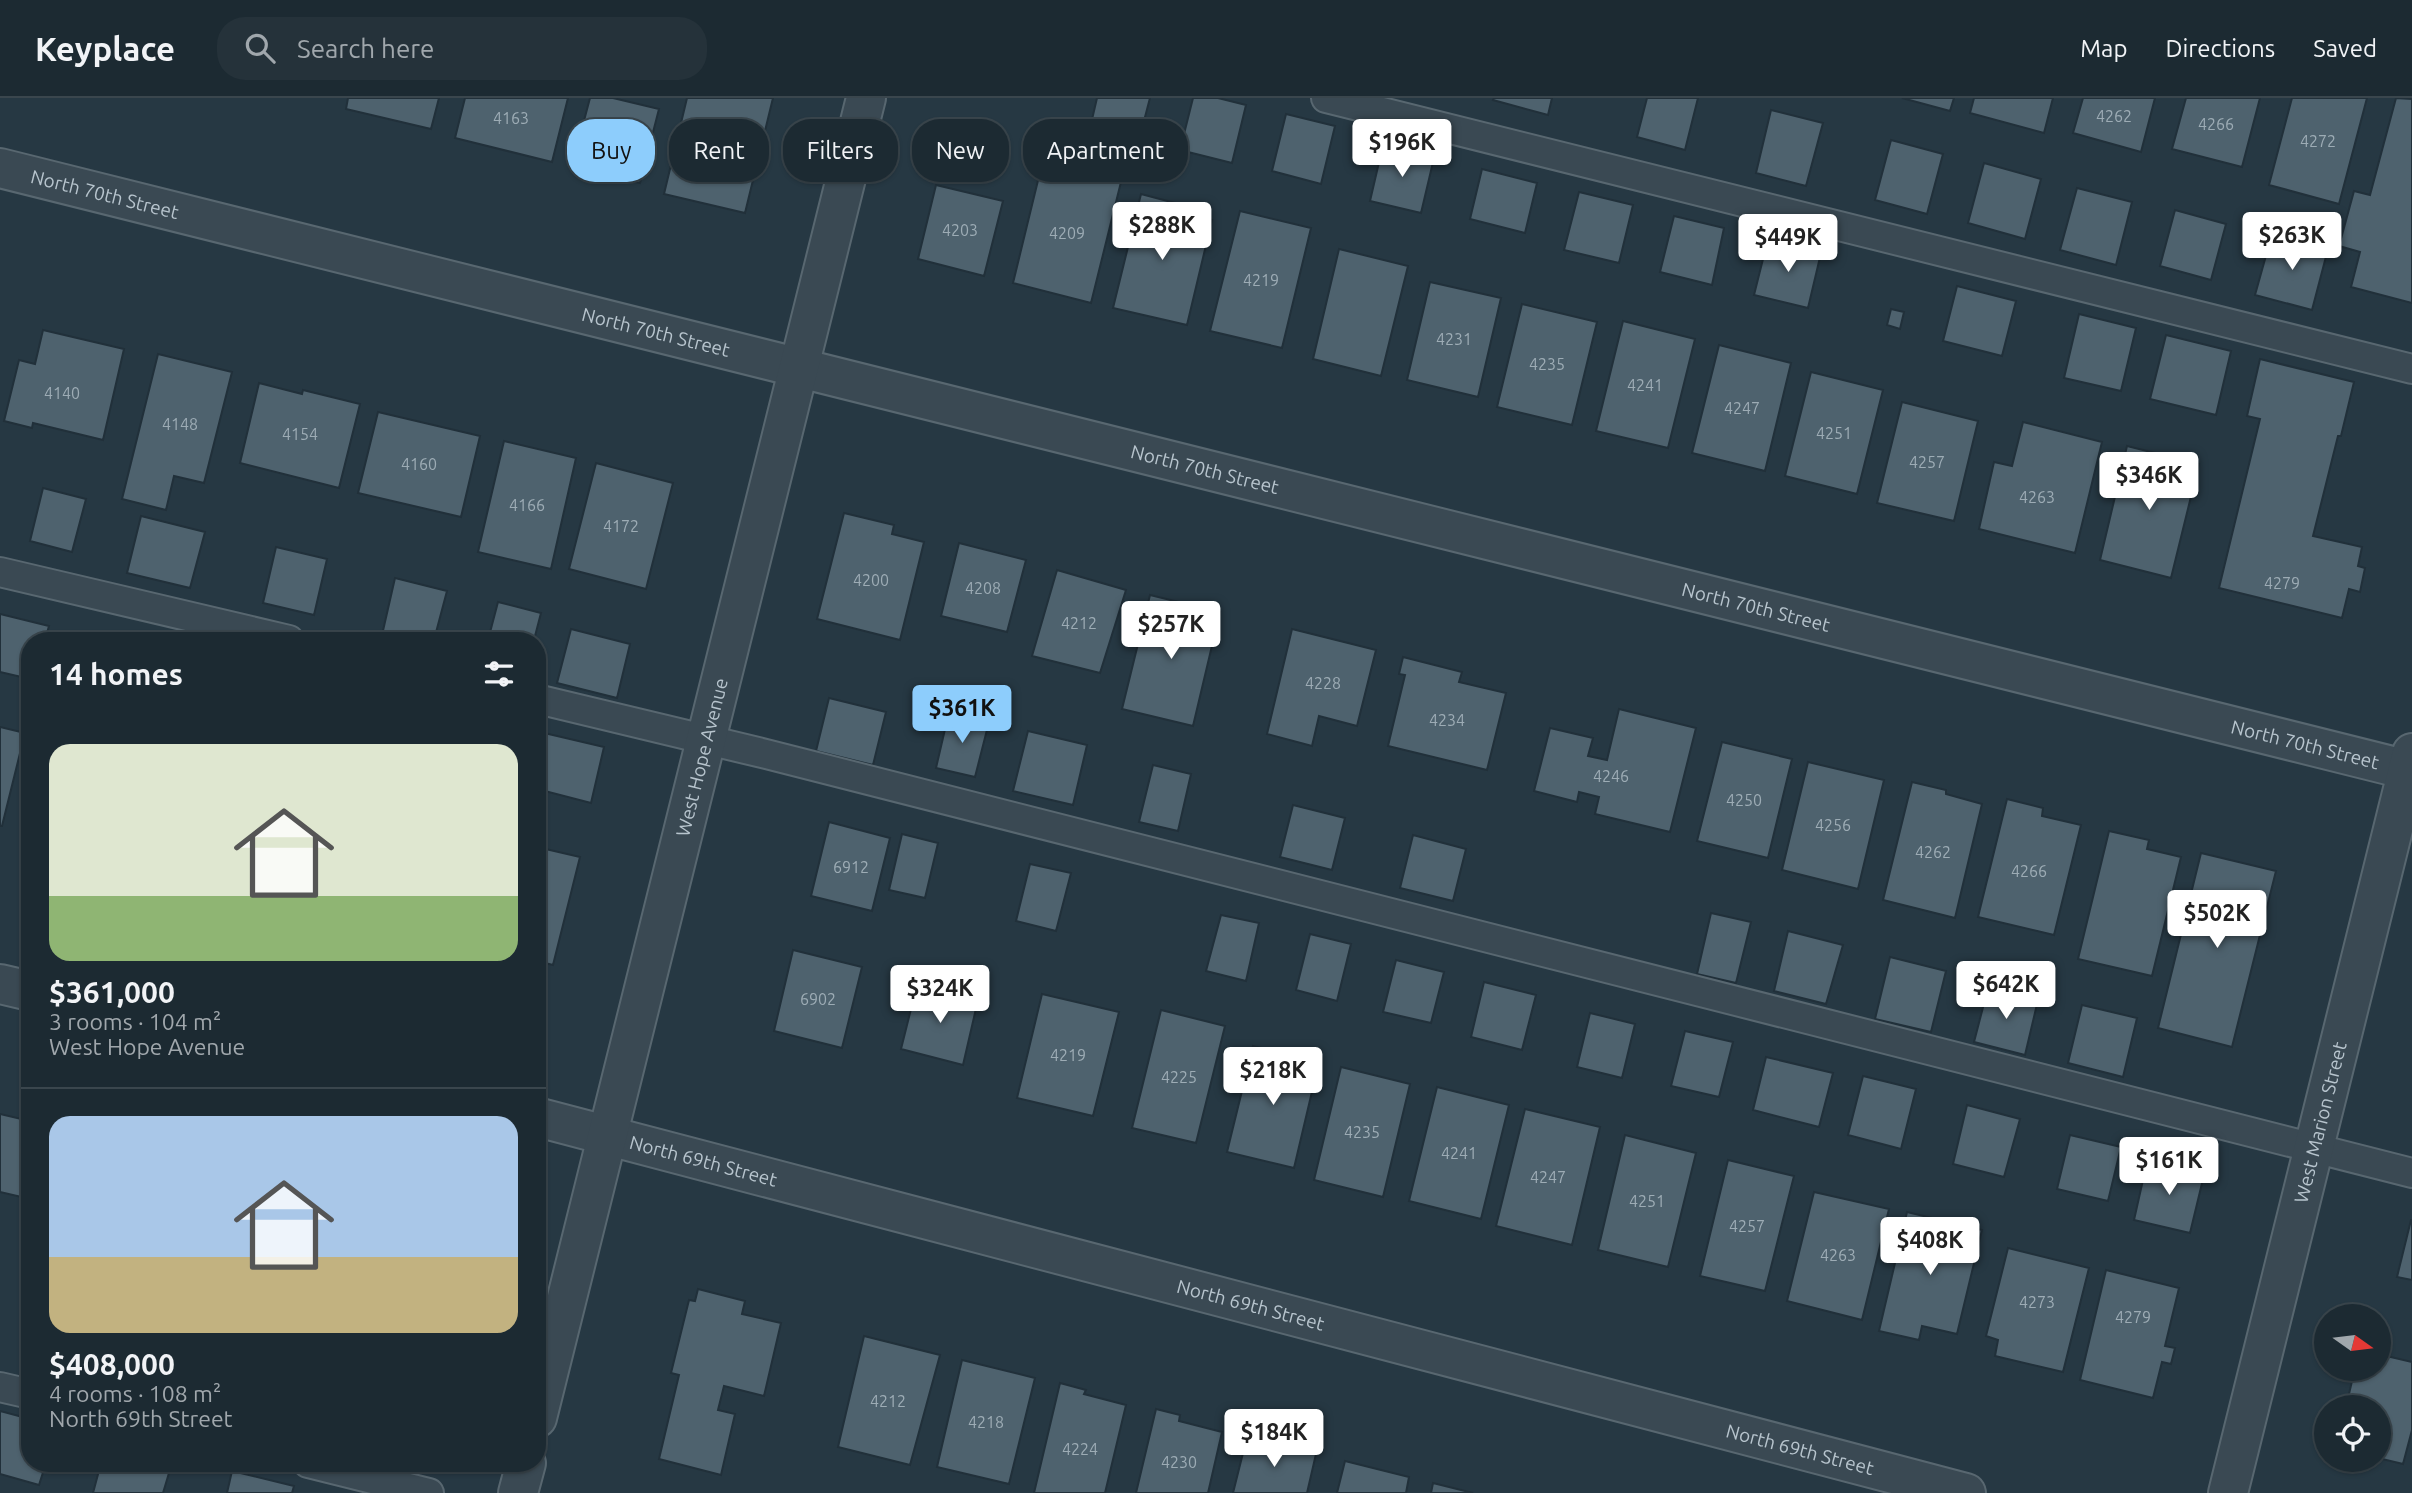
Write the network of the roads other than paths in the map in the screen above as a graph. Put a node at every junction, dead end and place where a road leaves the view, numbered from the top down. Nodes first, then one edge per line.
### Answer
1 (866, 98) edge
2 (1326, 98) edge
3 (0, 168) edge
4 (799, 367) junction
5 (2412, 369) edge
6 (0, 572) edge
7 (255, 632) edge
8 (546, 701) edge
9 (706, 740) junction
10 (2411, 765) edge
11 (0, 984) edge
12 (21, 989) edge
13 (546, 1119) edge
14 (608, 1134) junction
15 (2314, 1146) junction
16 (2412, 1173) edge
17 (546, 1382) edge
18 (0, 1387) edge
19 (21, 1392) edge
20 (344, 1472) edge
21 (524, 1472) edge
22 (429, 1493) edge
23 (519, 1493) edge
24 (1966, 1493) edge
25 (2228, 1493) edge

1 - 4 street, West Hope Avenue
2 - 5 lane
3 - 4 street, North 70th Street
4 - 9 street, West Hope Avenue
4 - 10 street, North 70th Street
6 - 7 lane
8 - 9 lane
9 - 14 street, West Hope Avenue
9 - 15 lane
10 - 15 street, West Marion Street
11 - 12 street
13 - 14 street, North 69th Street
14 - 17 street, West Hope Avenue
14 - 24 street, North 69th Street
15 - 16 lane
15 - 25 street, West Marion Street
18 - 19 lane
20 - 22 lane
21 - 23 street

